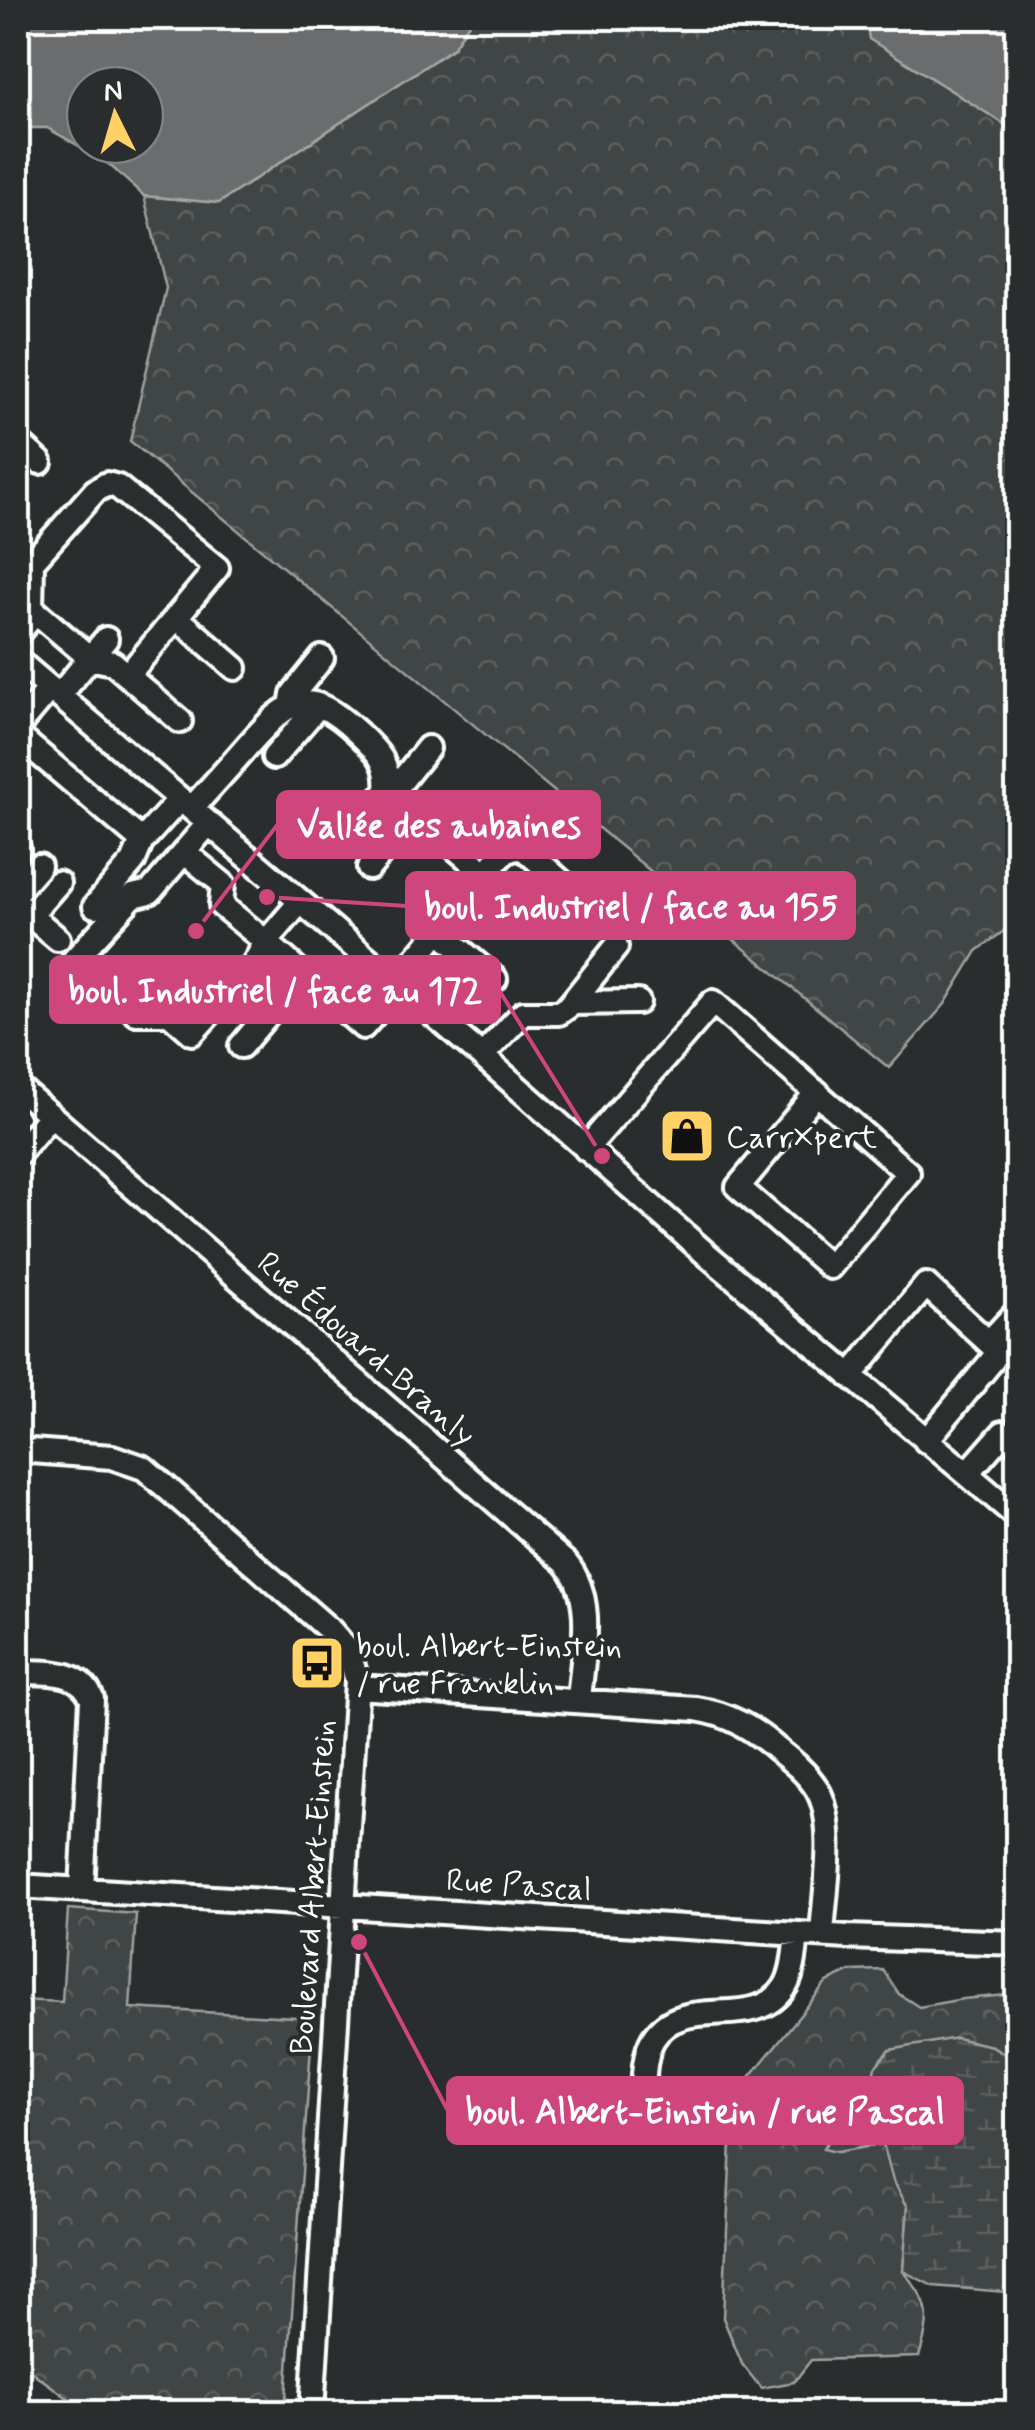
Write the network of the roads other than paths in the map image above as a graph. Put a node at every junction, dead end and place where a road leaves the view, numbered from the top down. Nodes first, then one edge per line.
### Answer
1 (18, 442) edge
2 (40, 462) dead end
3 (179, 606) junction
4 (36, 612) junction
5 (18, 633) edge
6 (106, 639) dead end
7 (90, 658) junction
8 (322, 658) dead end
9 (18, 661) edge
10 (235, 668) dead end
11 (128, 675) junction
12 (55, 692) junction
13 (319, 705) junction
14 (291, 706) junction
15 (180, 721) dead end
16 (18, 726) edge
17 (18, 736) edge
18 (428, 748) dead end
19 (274, 757) dead end
20 (389, 792) junction
21 (194, 810) junction
22 (311, 811) dead end
23 (414, 813) junction
24 (142, 841) junction
25 (184, 852) junction
26 (247, 857) junction
27 (39, 866) dead end
28 (369, 868) dead end
29 (486, 874) junction
30 (58, 883) dead end
31 (223, 884) junction
32 (570, 889) dead end
33 (18, 890) edge
34 (300, 902) junction
35 (95, 906) dead end
36 (24, 910) edge
37 (438, 931) junction
38 (58, 938) dead end
39 (266, 942) junction
40 (616, 946) dead end
41 (302, 974) junction
42 (495, 979) dead end
43 (396, 984) junction
44 (572, 1002) junction
45 (638, 1002) dead end
46 (240, 1046) dead end
47 (482, 1056) junction
48 (18, 1087) edge
49 (817, 1092) junction
50 (50, 1116) junction
51 (586, 1149) junction
52 (18, 1154) edge
53 (1018, 1310) edge
54 (989, 1342) junction
55 (850, 1376) junction
56 (1018, 1413) edge
57 (1010, 1439) edge
58 (926, 1442) junction
59 (18, 1450) edge
60 (966, 1474) junction
61 (1018, 1517) edge
62 (18, 1672) edge
63 (357, 1687) junction
64 (579, 1701) junction
65 (18, 1886) edge
66 (82, 1890) junction
67 (344, 1906) junction
68 (797, 1934) junction
69 (822, 1935) junction
70 (1018, 1943) edge
71 (642, 2108) dead end
72 (312, 2412) edge

1 - 2 street
3 - 4 street
3 - 10 street
3 - 11 street
4 - 5 street
4 - 7 street
6 - 7 street
7 - 11 street
7 - 12 street
8 - 14 street
9 - 12 street
11 - 15 street
12 - 16 street
12 - 21 street
13 - 14 street
13 - 19 street
13 - 20 street
14 - 21 street
17 - 24 street
18 - 20 street
20 - 22 street
20 - 23 street
21 - 24 street
21 - 25 street
21 - 26 street
23 - 28 street
23 - 29 street
24 - 35 street
25 - 31 street
25 - 39 street
26 - 31 street
26 - 34 street
27 - 33 street
29 - 32 street
29 - 37 street
30 - 36 street
31 - 39 street
34 - 39 street
34 - 43 street
36 - 38 street
37 - 42 street
37 - 43 street
39 - 41 street
40 - 44 street
41 - 43 street
41 - 46 street
43 - 47 street
44 - 45 street
44 - 47 street
47 - 51 street
48 - 50 street, Rue Édouard-Branly
49 - 49 street
49 - 51 street
50 - 52 street
50 - 64 street, Rue Édouard-Branly
51 - 55 street
53 - 54 street
54 - 55 street
54 - 58 street
55 - 58 street
56 - 57 street
57 - 60 street
58 - 60 street
59 - 63 street, Boulevard Albert-Einstein
60 - 61 street
62 - 66 street
63 - 64 street
63 - 67 street, Boulevard Albert-Einstein
64 - 69 street
65 - 66 street, Rue Pascal
66 - 67 street, Rue Pascal
67 - 68 street, Rue Pascal
67 - 72 street, Boulevard Albert-Einstein
68 - 69 street, Rue Pascal
68 - 71 street
69 - 70 street, Rue Pascal

